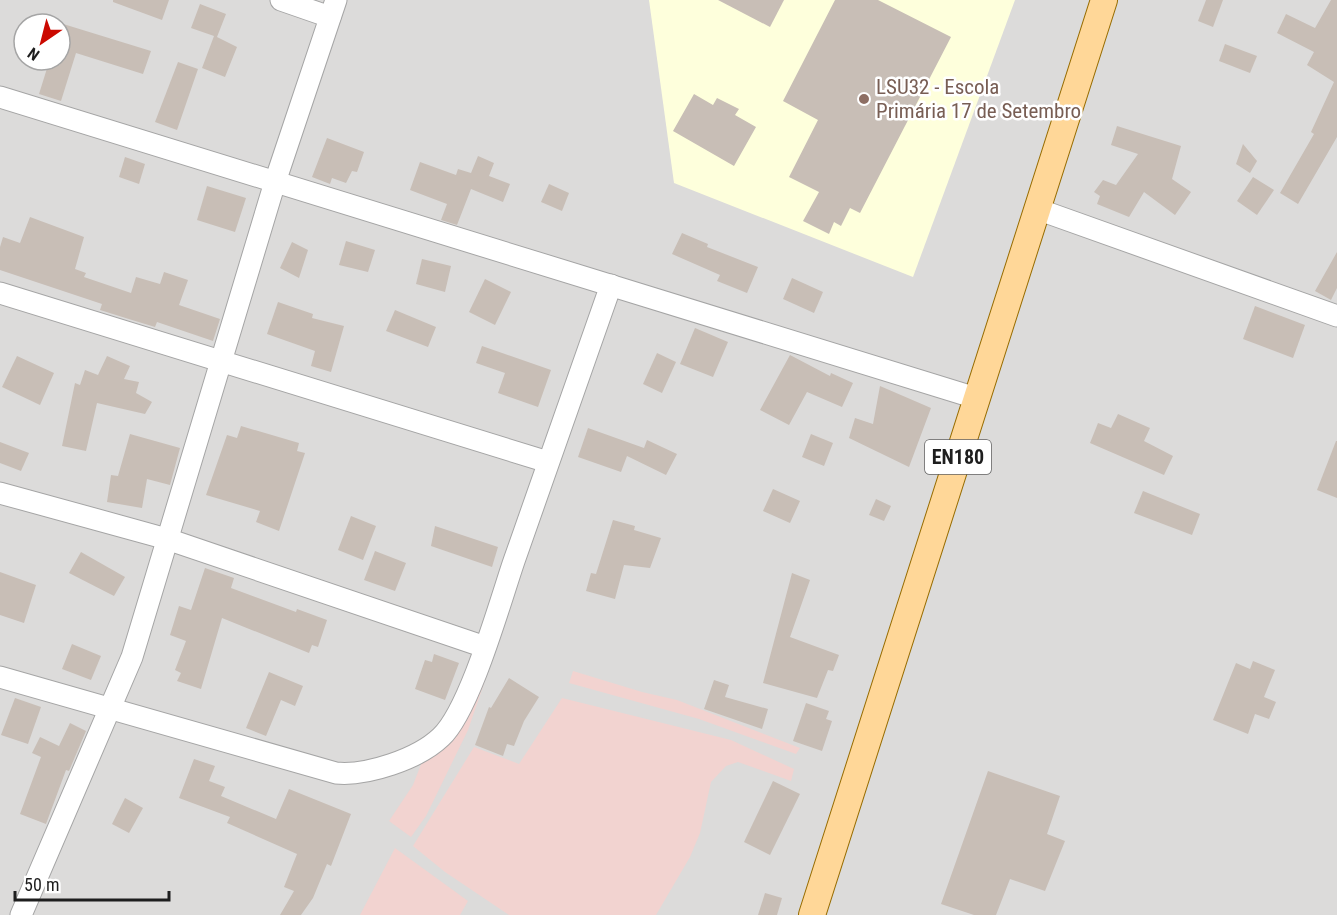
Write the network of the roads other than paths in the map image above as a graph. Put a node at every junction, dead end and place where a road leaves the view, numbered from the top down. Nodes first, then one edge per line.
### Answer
1 (281, 0) edge
2 (1104, 0) edge
3 (333, 8) edge
4 (0, 97) edge
5 (275, 182) junction
6 (1037, 209) junction
7 (611, 285) junction
8 (0, 292) edge
9 (1337, 316) edge
10 (221, 362) junction
11 (976, 398) junction
12 (548, 462) junction
13 (0, 493) edge
14 (167, 539) junction
15 (485, 647) junction
16 (0, 677) edge
17 (110, 708) junction
18 (21, 915) edge
19 (812, 915) edge

1 - 3 street
2 - 6 main road, EN180
3 - 5 street
4 - 5 street
5 - 7 street
5 - 10 street
6 - 9 street
6 - 11 main road, EN180
7 - 11 street
7 - 12 street
8 - 10 street
10 - 12 street
10 - 14 street
11 - 19 main road, EN180
12 - 15 street
13 - 14 street
14 - 15 street
14 - 17 street
15 - 17 street
16 - 17 street
17 - 18 street

